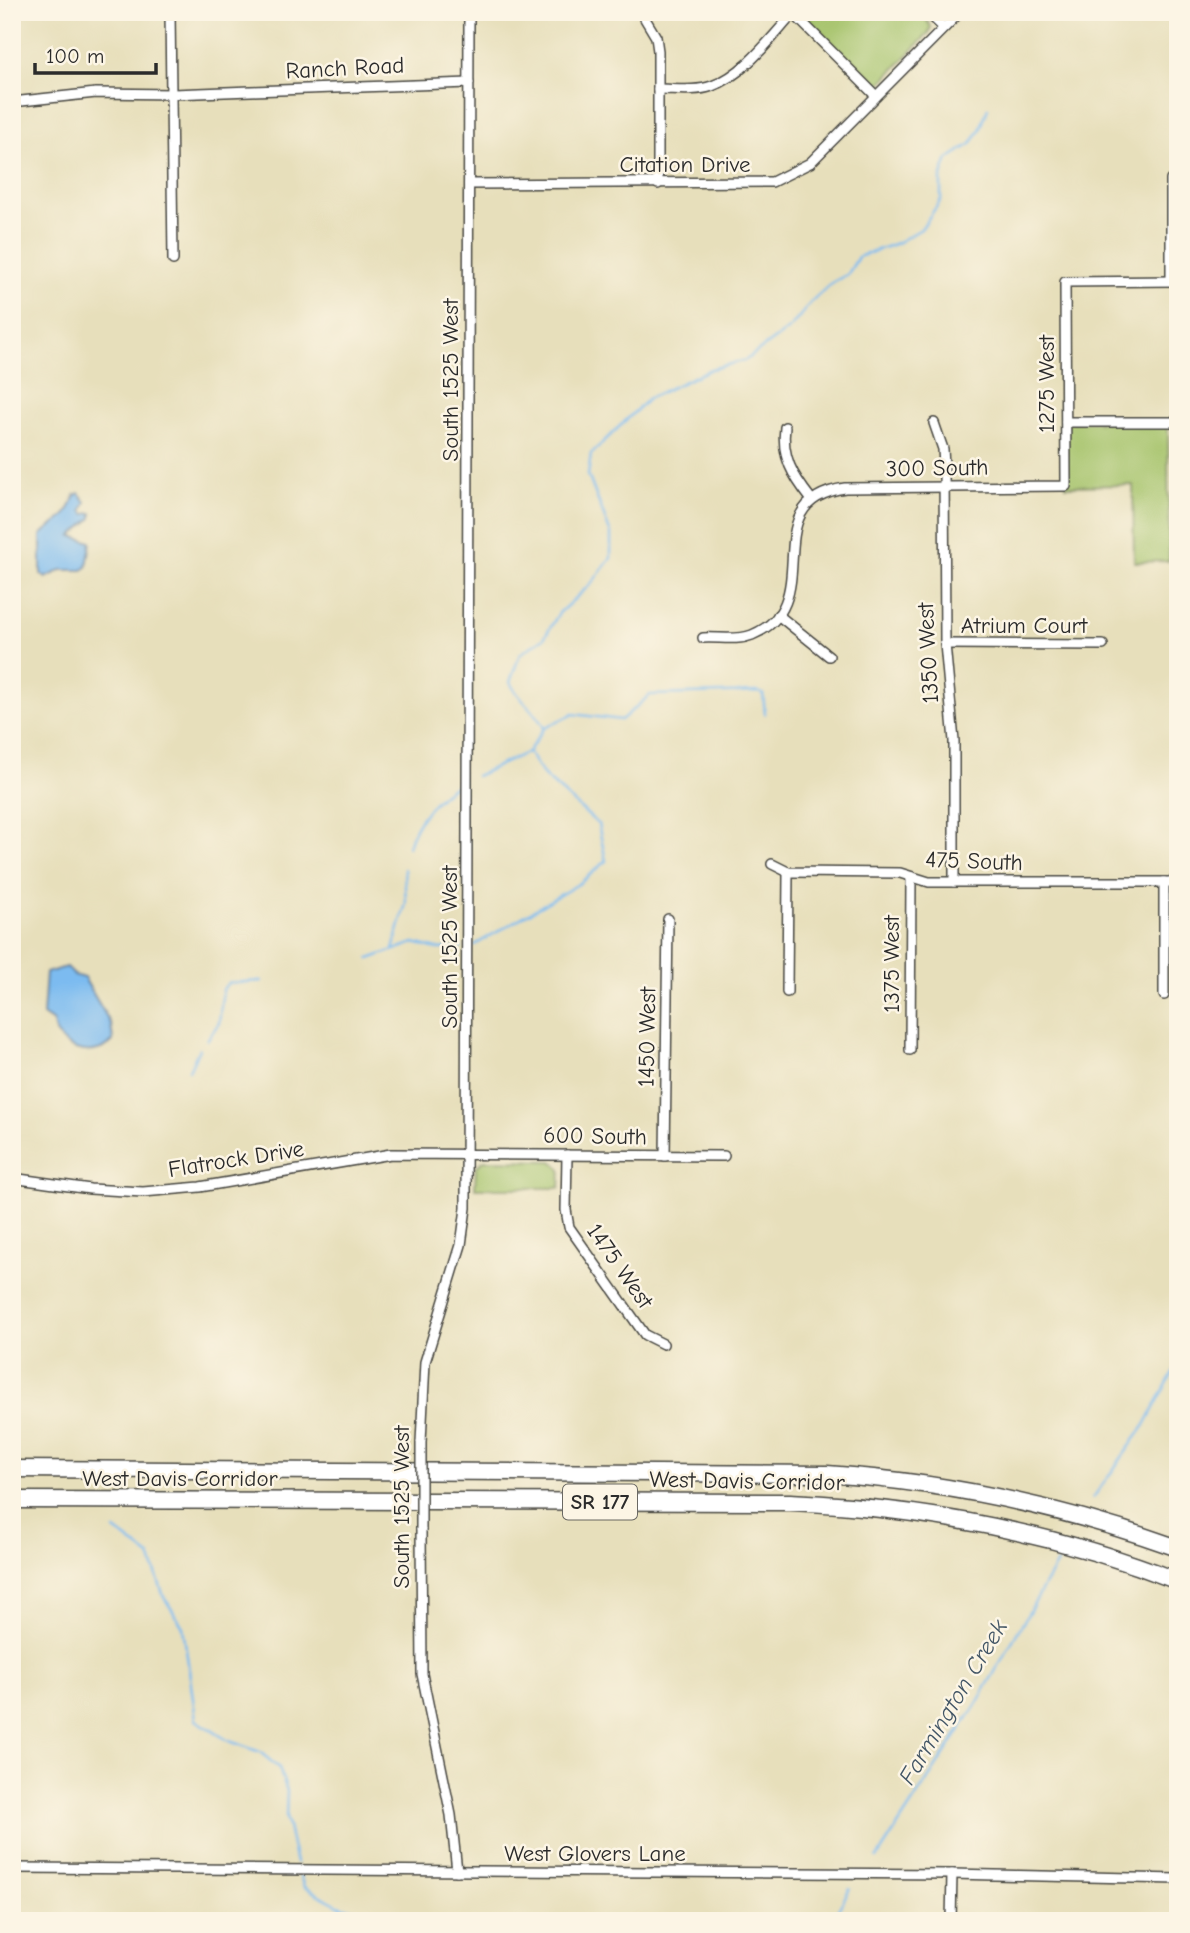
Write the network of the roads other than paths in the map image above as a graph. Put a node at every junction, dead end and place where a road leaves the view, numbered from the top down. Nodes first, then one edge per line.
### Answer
1 (170, 12) edge
2 (469, 12) edge
3 (641, 12) edge
4 (928, 12) edge
5 (960, 12) edge
6 (792, 13) edge
7 (944, 28) junction
8 (469, 83) junction
9 (658, 89) junction
10 (173, 94) junction
11 (876, 96) junction
12 (12, 102) edge
13 (1171, 180) dead end
14 (469, 184) junction
15 (658, 184) junction
16 (173, 260) dead end
17 (1175, 281) edge
18 (1066, 422) junction
19 (1178, 422) edge
20 (934, 423) dead end
21 (785, 427) dead end
22 (1066, 486) joint
23 (944, 487) junction
24 (811, 499) junction
25 (778, 615) junction
26 (703, 638) dead end
27 (945, 644) junction
28 (1103, 645) dead end
29 (829, 656) dead end
30 (772, 864) dead end
31 (788, 872) junction
32 (911, 877) junction
33 (954, 882) junction
34 (1164, 882) junction
35 (1178, 882) edge
36 (668, 919) dead end
37 (787, 992) dead end
38 (1164, 995) dead end
39 (910, 1050) dead end
40 (467, 1154) junction
41 (567, 1155) junction
42 (665, 1156) junction
43 (724, 1156) dead end
44 (12, 1178) edge
45 (663, 1343) dead end
46 (12, 1469) edge
47 (12, 1500) edge
48 (1178, 1548) edge
49 (1178, 1581) edge
50 (12, 1868) edge
51 (457, 1871) junction
52 (952, 1874) junction
53 (1178, 1879) edge
54 (951, 1921) edge

1 - 10 street
2 - 8 street, South 1525 West
3 - 9 street
4 - 7 street
5 - 7 street, Citation Drive
6 - 9 street
6 - 11 street
7 - 11 street, Citation Drive
8 - 10 street, Ranch Road
8 - 14 street, South 1525 West
9 - 15 street
10 - 12 street, Ranch Road
10 - 16 street
11 - 15 street, Citation Drive
13 - 17 street
14 - 15 street, Citation Drive
14 - 40 street, South 1525 West
17 - 18 street, 1275 West
18 - 19 street
18 - 22 street, 1275 West
20 - 23 street, 1350 West
21 - 24 street
22 - 23 street, 300 South
23 - 24 street, 300 South
23 - 27 street, 1350 West
24 - 25 street
25 - 26 street
25 - 29 street
27 - 28 street, Atrium Court
27 - 33 street, 1350 West
30 - 31 street, 475 South
31 - 32 street, 475 South
31 - 37 street
32 - 33 street, 475 South
32 - 39 street, 1375 West
33 - 34 street, 475 South
34 - 35 street, 475 South
34 - 38 street
36 - 42 street, 1450 West
40 - 41 street, 600 South
40 - 44 street, Flatrock Drive
40 - 51 street, South 1525 West, bridge
41 - 42 street, 600 South
41 - 45 street, 1475 West
42 - 43 street, 600 South
46 - 48 highway, West Davis Corridor / SR 177
47 - 49 highway, West Davis Corridor / SR 177
50 - 51 street, West Glovers Lane
51 - 52 street, West Glovers Lane
52 - 53 street, West Glovers Lane
52 - 54 street

